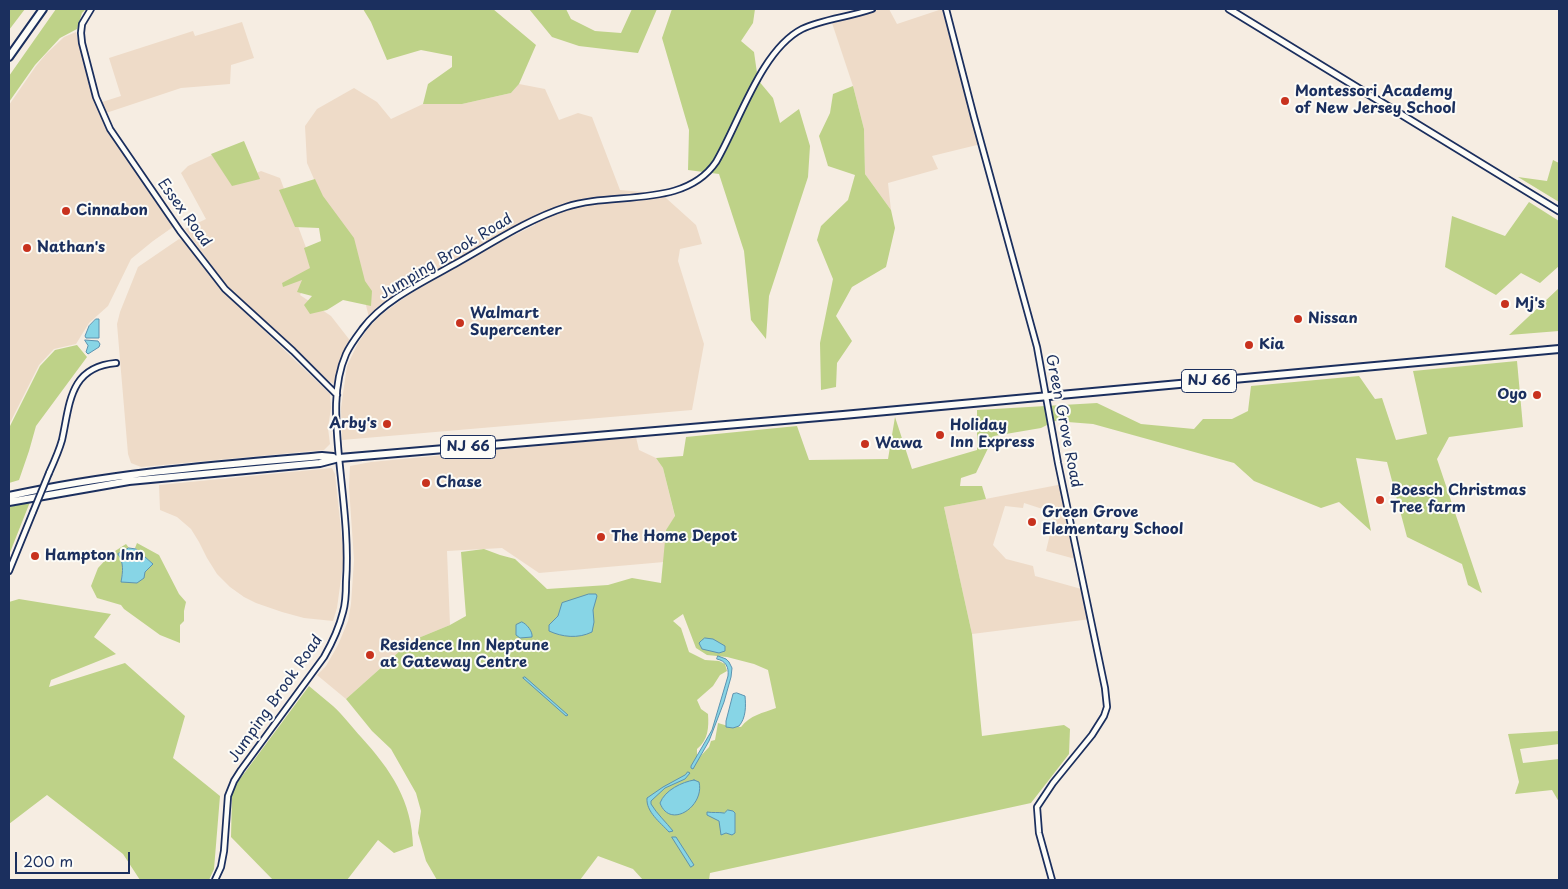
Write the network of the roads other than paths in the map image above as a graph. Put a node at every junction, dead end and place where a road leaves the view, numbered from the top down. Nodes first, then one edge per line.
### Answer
1 (43, 9) edge
2 (91, 9) edge
3 (872, 9) edge
4 (946, 9) edge
5 (1229, 9) edge
6 (9, 57) edge
7 (1559, 211) edge
8 (1559, 349) edge
9 (116, 363) dead end
10 (337, 395) junction
11 (1046, 396) junction
12 (339, 458) junction
13 (9, 494) edge
14 (9, 502) edge
15 (9, 570) edge
16 (215, 880) edge
17 (1052, 880) edge

1 - 6 highway
2 - 10 street, Essex Road
3 - 10 street, Jumping Brook Road
4 - 11 street, Green Grove Road
5 - 7 main road
8 - 11 highway, NJ 66
9 - 15 street, bridge
10 - 12 street, Jumping Brook Road
11 - 12 highway, NJ 66
11 - 17 street, Green Grove Road
12 - 13 highway, NJ 66
12 - 14 highway, NJ 66
12 - 16 street, Jumping Brook Road

